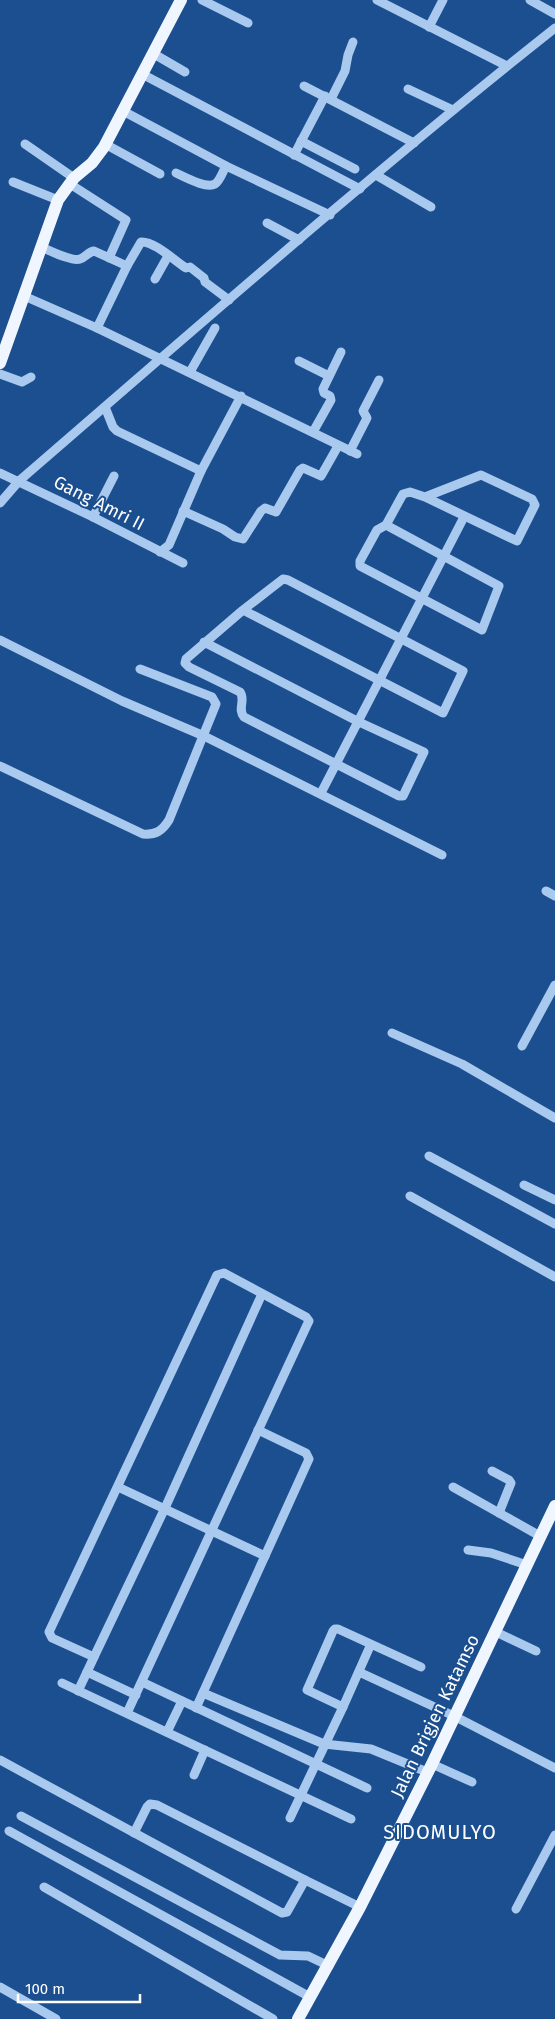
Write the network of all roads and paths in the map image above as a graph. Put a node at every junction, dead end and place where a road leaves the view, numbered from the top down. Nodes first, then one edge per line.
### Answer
1 (181, 0) edge
2 (202, 0) edge
3 (377, 0) edge
4 (443, 0) edge
5 (530, 0) edge
6 (555, 14) edge
7 (248, 23) dead end
8 (429, 27) junction
9 (555, 28) edge
10 (354, 42) dead end
11 (154, 54) junction
12 (507, 66) junction
13 (185, 72) dead end
14 (142, 74) junction
15 (304, 86) dead end
16 (408, 89) dead end
17 (328, 98) junction
18 (453, 110) junction
19 (122, 111) junction
20 (301, 141) junction
21 (414, 143) junction
22 (25, 144) dead end
23 (105, 144) junction
24 (294, 155) junction
25 (226, 166) junction
26 (355, 169) dead end
27 (176, 173) dead end
28 (160, 174) dead end
29 (376, 175) junction
30 (72, 181) junction
31 (13, 182) dead end
32 (360, 189) junction
33 (58, 200) junction
34 (431, 207) dead end
35 (330, 215) junction
36 (266, 223) dead end
37 (299, 240) junction
38 (41, 247) junction
39 (168, 256) junction
40 (109, 258) junction
41 (127, 266) junction
42 (155, 279) dead end
43 (24, 296) junction
44 (230, 300) junction
45 (97, 328) junction
46 (215, 328) dead end
47 (341, 352) dead end
48 (160, 359) junction
49 (300, 361) dead end
50 (0, 363) edge
51 (190, 372) junction
52 (0, 374) edge
53 (329, 376) junction
54 (31, 377) dead end
55 (379, 380) dead end
56 (241, 396) junction
57 (105, 407) junction
58 (313, 432) junction
59 (338, 446) junction
60 (201, 471) junction
61 (0, 473) edge
62 (114, 476) dead end
63 (19, 481) junction
64 (425, 497) junction
65 (0, 504) edge
66 (183, 511) junction
67 (93, 517) junction
68 (464, 517) junction
69 (386, 525) junction
70 (160, 552) junction
71 (444, 556) junction
72 (183, 563) dead end
73 (422, 598) junction
74 (243, 610) junction
75 (0, 640) edge
76 (400, 640) junction
77 (204, 642) junction
78 (140, 669) dead end
79 (379, 681) junction
80 (360, 722) junction
81 (204, 736) junction
82 (336, 765) junction
83 (0, 766) edge
84 (321, 793) junction
85 (442, 855) dead end
86 (546, 891) dead end
87 (555, 896) edge
88 (555, 985) edge
89 (392, 1033) dead end
90 (522, 1046) dead end
91 (555, 1118) edge
92 (429, 1156) dead end
93 (524, 1185) dead end
94 (410, 1196) dead end
95 (555, 1200) edge
96 (555, 1224) edge
97 (555, 1277) edge
98 (262, 1294) junction
99 (258, 1430) junction
100 (492, 1471) dead end
101 (118, 1487) junction
102 (453, 1487) dead end
103 (555, 1506) edge
104 (165, 1508) junction
105 (500, 1513) junction
106 (212, 1531) junction
107 (540, 1536) junction
108 (468, 1550) dead end
109 (265, 1556) junction
110 (527, 1565) junction
111 (496, 1632) junction
112 (371, 1644) junction
113 (536, 1651) dead end
114 (94, 1657) junction
115 (421, 1666) dead end
116 (87, 1672) junction
117 (359, 1672) junction
118 (142, 1682) junction
119 (62, 1683) dead end
120 (78, 1691) junction
121 (203, 1693) junction
122 (136, 1695) junction
123 (182, 1701) junction
124 (343, 1707) junction
125 (196, 1708) junction
126 (127, 1713) junction
127 (454, 1716) junction
128 (167, 1732) junction
129 (324, 1744) junction
130 (205, 1750) junction
131 (0, 1760) edge
132 (316, 1764) junction
133 (429, 1768) junction
134 (555, 1768) edge
135 (194, 1775) dead end
136 (472, 1782) dead end
137 (367, 1788) dead end
138 (301, 1795) junction
139 (21, 1816) dead end
140 (290, 1818) dead end
141 (351, 1819) dead end
142 (9, 1831) dead end
143 (134, 1833) junction
144 (555, 1835) edge
145 (305, 1880) junction
146 (44, 1887) dead end
147 (360, 1907) junction
148 (516, 1909) dead end
149 (329, 1966) junction
150 (0, 1987) edge
151 (310, 1997) junction
152 (56, 2019) edge
153 (272, 2019) edge
154 (298, 2019) edge

1 - 11 main road
2 - 7 street
3 - 8 street
4 - 8 street
5 - 6 street
8 - 12 street
9 - 12 street
10 - 17 street
11 - 13 street
11 - 14 main road
12 - 18 street
14 - 19 main road
14 - 24 street
15 - 17 street
16 - 18 street
17 - 20 street
17 - 21 street
18 - 21 street
19 - 23 main road
19 - 25 street
20 - 24 street
20 - 26 street
21 - 29 street
22 - 30 street
23 - 28 street
23 - 30 main road
24 - 32 street
25 - 27 street
25 - 35 street
29 - 32 street
29 - 34 street
30 - 33 main road
30 - 40 street
31 - 33 street
32 - 35 street
33 - 38 main road
35 - 37 street
36 - 37 street
37 - 44 street
38 - 40 street
38 - 43 main road
39 - 41 street
39 - 42 street
39 - 44 street
40 - 41 street
41 - 45 street
43 - 45 street
43 - 50 main road
44 - 48 street
45 - 48 street
46 - 51 street
47 - 53 street
48 - 51 street
48 - 57 street
49 - 53 street
51 - 56 street
52 - 54 street
53 - 58 street
55 - 59 street
56 - 58 street
56 - 60 street
57 - 60 street
57 - 63 street
58 - 59 street
59 - 66 street
60 - 66 street
61 - 63 street, Gang Amri II
62 - 67 street
63 - 65 street
63 - 67 street, Gang Amri II
64 - 68 street
64 - 68 street
64 - 69 street
66 - 70 street
67 - 70 street, Gang Amri II
68 - 71 street
69 - 71 street
69 - 73 street
70 - 72 street, Gang Amri II
71 - 73 street
71 - 73 street
73 - 76 street
74 - 76 street
74 - 77 street
74 - 79 street
75 - 81 street
76 - 79 street
76 - 79 street
77 - 80 street
77 - 82 street
78 - 81 street
79 - 80 street
80 - 82 street
80 - 82 street
81 - 83 street
81 - 84 street
82 - 84 street
84 - 85 street
86 - 87 street
88 - 90 street
89 - 91 street
92 - 96 street
93 - 95 street
94 - 97 street
98 - 99 street
98 - 101 street
98 - 104 street
99 - 106 street
99 - 109 street
100 - 105 street
101 - 104 street
101 - 114 street
102 - 105 street
103 - 107 main road, Jalan Brigjen Katamso
104 - 106 street
104 - 114 street
105 - 107 street
106 - 109 street
106 - 118 street
107 - 110 main road, Jalan Brigjen Katamso
108 - 110 street
109 - 121 street
110 - 111 main road, Jalan Brigjen Katamso
111 - 113 street
111 - 127 main road, Jalan Brigjen Katamso
112 - 115 street
112 - 117 street
112 - 124 street
114 - 116 street
116 - 120 street
116 - 122 street
117 - 124 street
117 - 127 street
118 - 122 street
118 - 123 street
119 - 120 street
120 - 126 street
121 - 125 street
121 - 129 street
122 - 126 street
123 - 125 street
123 - 128 street
124 - 129 street
125 - 132 street
126 - 128 street
127 - 133 main road, Jalan Brigjen Katamso
127 - 134 street
128 - 130 street
129 - 132 street
129 - 133 street
130 - 135 street
130 - 138 street
131 - 143 street
132 - 137 street
132 - 138 street
133 - 136 street
133 - 147 main road, Jalan Brigjen Katamso
138 - 140 street
138 - 141 street
139 - 149 street
142 - 151 street
143 - 145 street
143 - 145 street
144 - 148 street
145 - 147 street
146 - 153 street
147 - 149 main road, Jalan Brigjen Katamso
149 - 151 main road, Jalan Brigjen Katamso
150 - 152 street
151 - 154 main road, Jalan Brigjen Katamso

